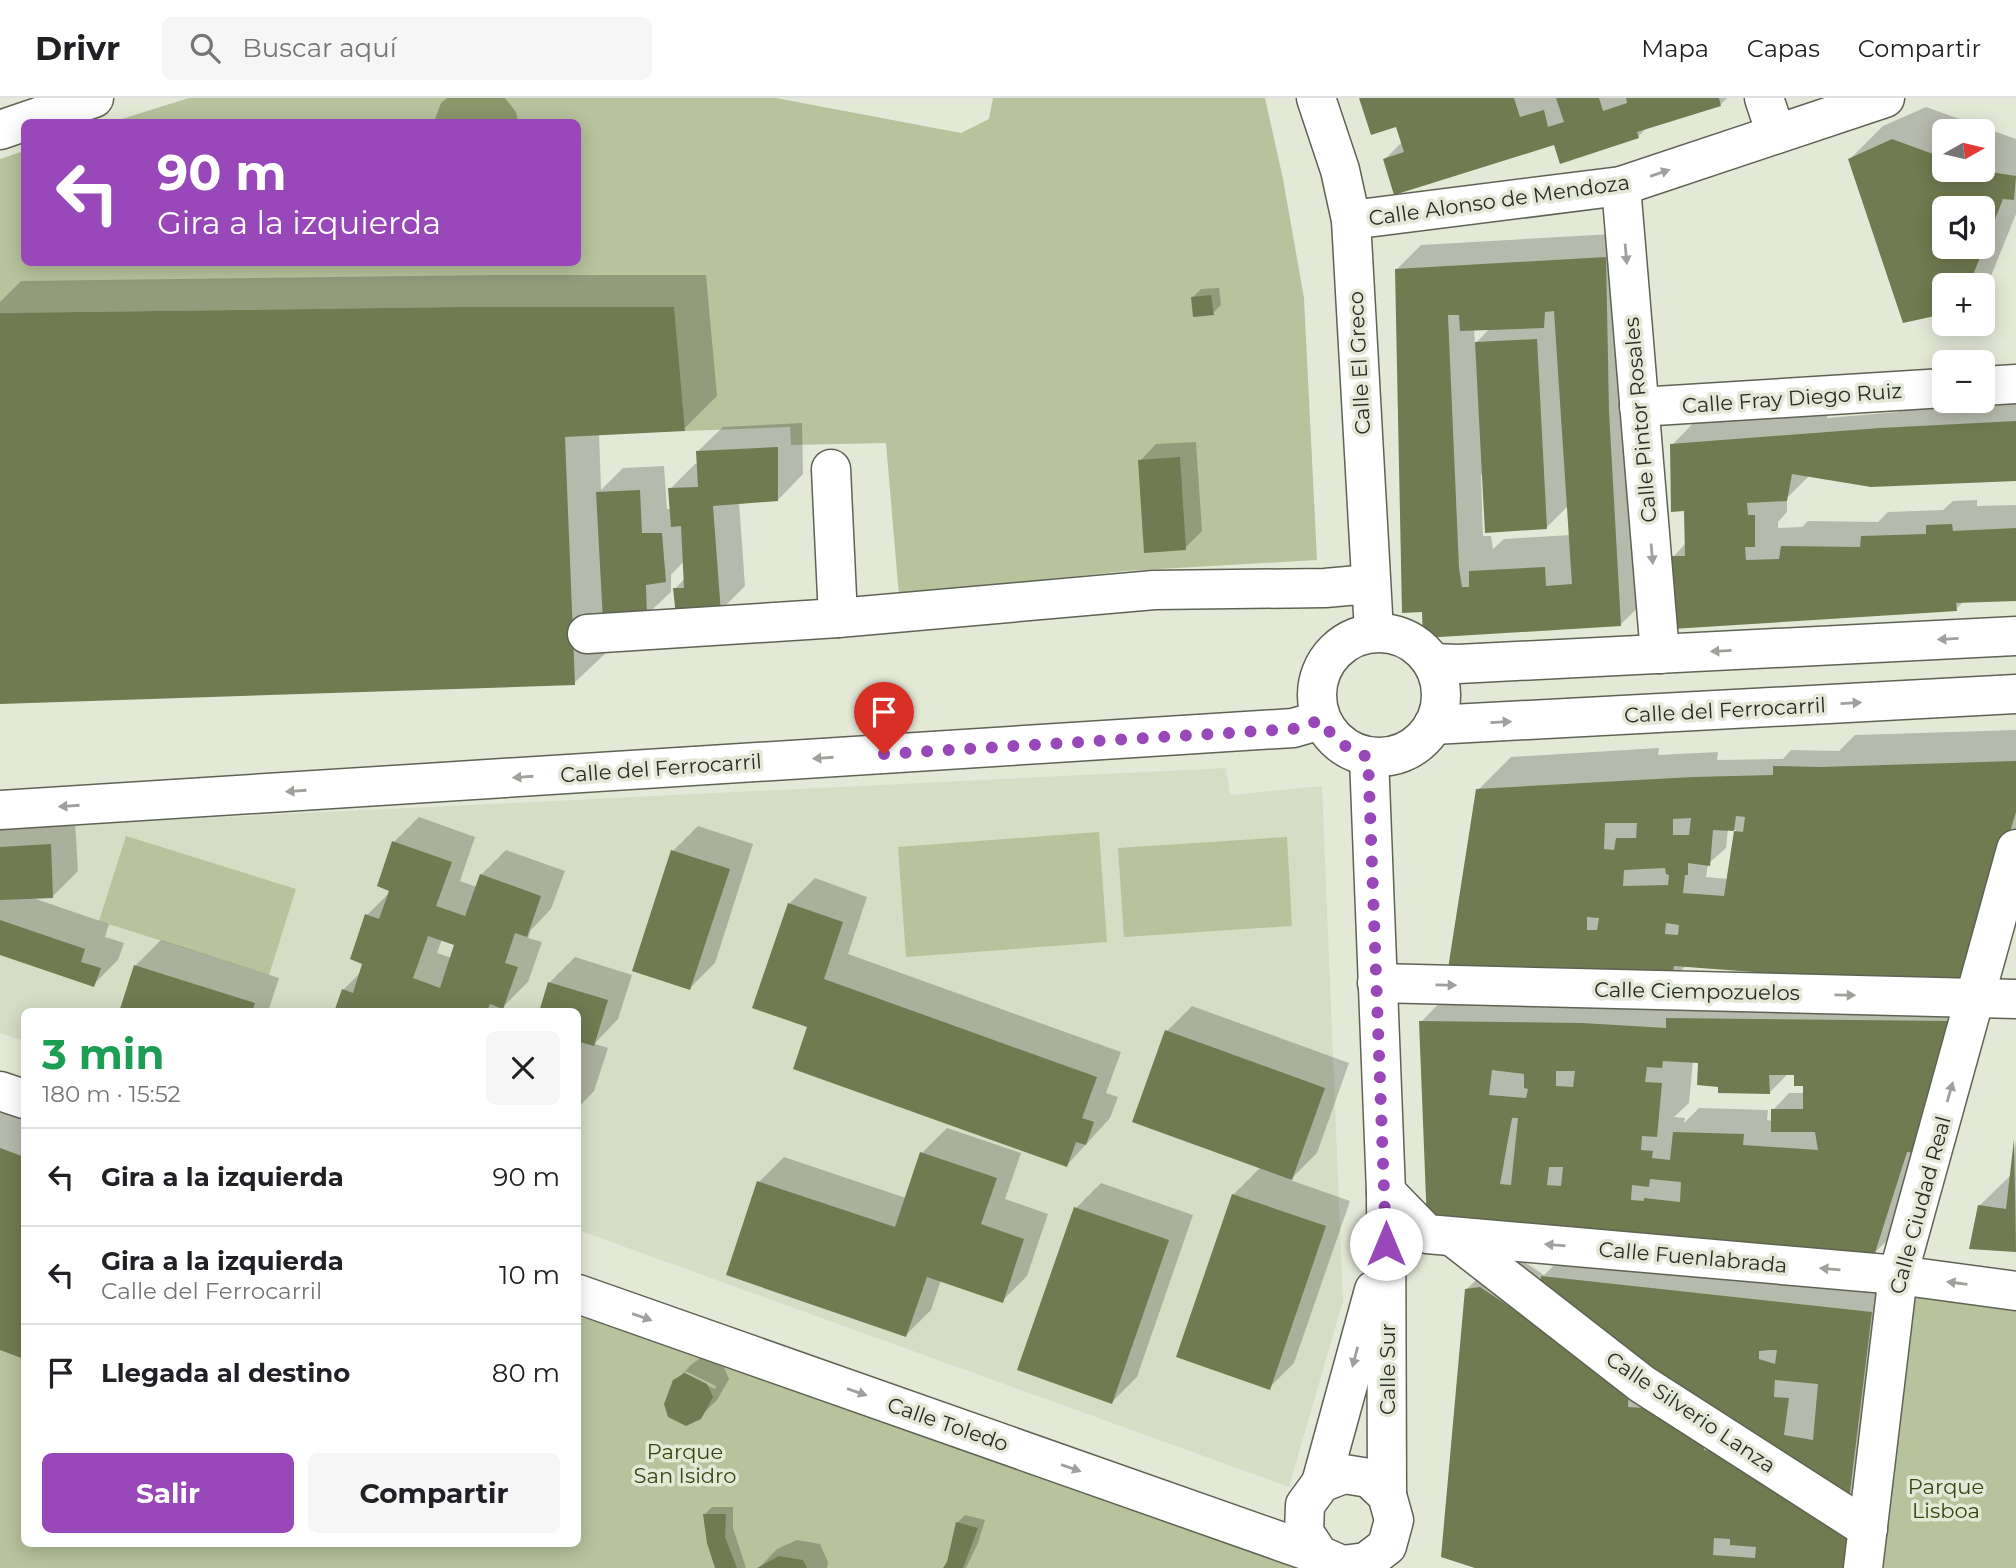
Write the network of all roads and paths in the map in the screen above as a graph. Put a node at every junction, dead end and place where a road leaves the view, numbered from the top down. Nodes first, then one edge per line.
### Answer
1 (94, 98) edge
2 (1316, 98) edge
3 (1764, 98) edge
4 (1885, 98) edge
5 (32, 119) edge
6 (21, 123) edge
7 (0, 130) edge
8 (1776, 134) junction
9 (1620, 186) junction
10 (1351, 220) junction
11 (2016, 384) edge
12 (1995, 385) edge
13 (1932, 389) edge
14 (1639, 407) junction
15 (831, 469) dead end
16 (1370, 584) junction
17 (838, 618) junction
18 (1374, 632) junction
19 (587, 634) dead end
20 (2016, 636) edge
21 (1660, 654) junction
22 (1433, 663) junction
23 (2016, 694) edge
24 (1321, 720) junction
25 (1433, 725) junction
26 (1368, 757) junction
27 (0, 810) edge
28 (2016, 849) edge
29 (1377, 984) junction
30 (1976, 998) junction
31 (2016, 999) edge
32 (0, 1091) edge
33 (21, 1099) edge
34 (1386, 1192) junction
35 (1453, 1237) junction
36 (1386, 1244) junction
37 (1898, 1275) junction
38 (2016, 1291) edge
39 (581, 1295) edge
40 (1321, 1483) junction
41 (1387, 1495) junction
42 (1868, 1529) junction
43 (1319, 1555) junction
44 (1373, 1565) edge
45 (1863, 1568) edge

1 - 5 street
2 - 10 street, Calle El Greco
3 - 8 street
4 - 8 street, Calle Alonso de Mendoza
6 - 7 street
9 -> 8 street, Calle Alonso de Mendoza
9 - 10 street, Calle Alonso de Mendoza
9 -> 14 street, Calle Pintor Rosales
10 - 16 street, Calle El Greco
11 - 12 street
13 - 14 street, Calle Fray Diego Ruiz
14 -> 21 street, Calle Pintor Rosales
15 - 17 street
16 - 17 street
16 - 18 street, Calle El Greco
17 - 19 street
18 - 22 street
18 - 24 street
20 -> 21 street
21 - 22 street
22 - 25 street
25 -> 23 street, Calle del Ferrocarril
24 - 26 street
24 -> 27 street, Calle del Ferrocarril
25 - 26 street
26 - 29 street, Calle Sur
28 - 30 street, Calle Ciudad Real
29 -> 30 street, Calle Ciempozuelos
29 - 34 street, Calle Sur
30 - 31 street, Calle Ciempozuelos
37 -> 30 street, Calle Ciudad Real
32 - 33 street
34 - 35 street, Calle Fuenlabrada
34 - 36 street, Calle Sur
37 -> 35 street, Calle Fuenlabrada
35 - 42 street, Calle Silverio Lanza
36 -> 40 street, Calle Sur
36 - 41 street, Calle Sur
38 -> 37 street, Calle Fuenlabrada
37 - 42 street, Calle Ciudad Real
39 -> 43 street, Calle Toledo
40 - 41 street
40 - 43 street
41 - 44 street
42 - 45 street, Calle Ciudad Real
43 - 44 street

